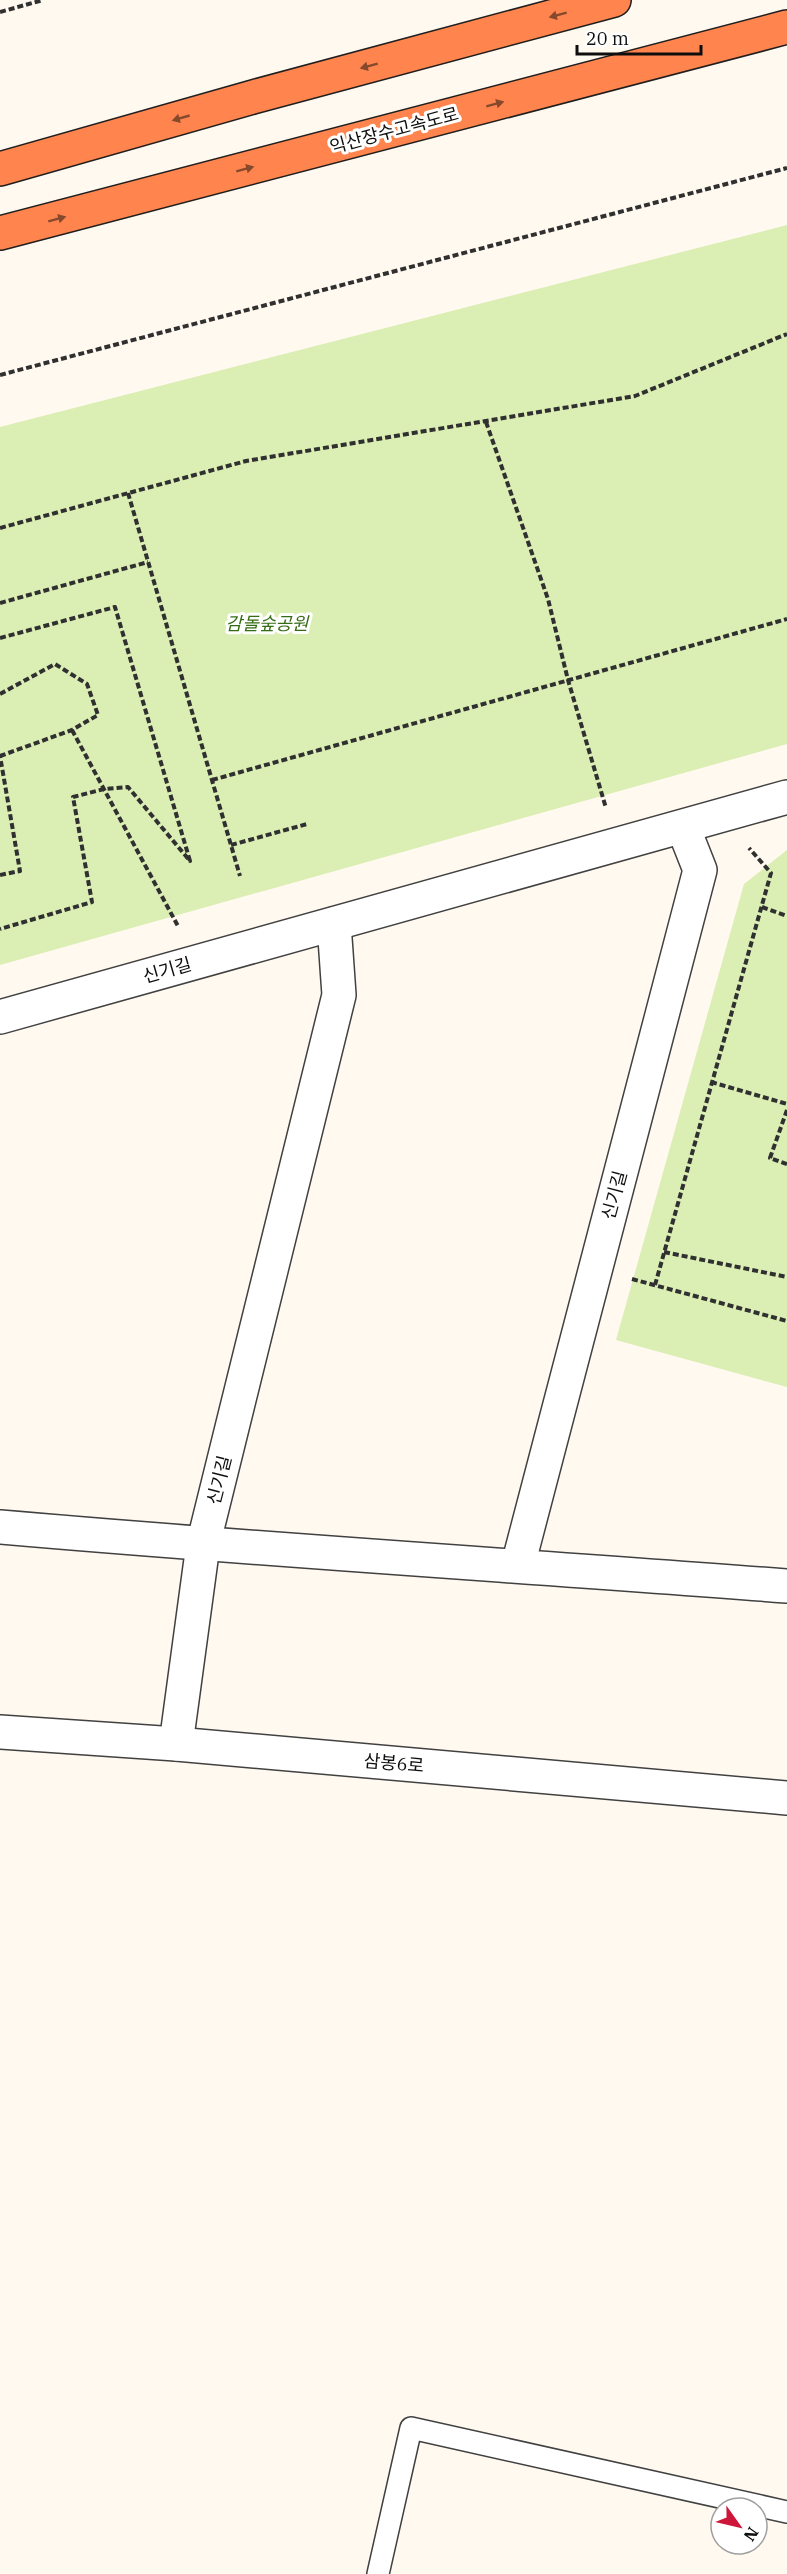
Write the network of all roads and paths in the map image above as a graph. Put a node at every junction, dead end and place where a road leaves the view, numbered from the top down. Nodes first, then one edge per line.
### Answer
1 (43, 0) edge
2 (614, 0) edge
3 (0, 12) edge
4 (787, 27) edge
5 (787, 168) edge
6 (0, 169) edge
7 (0, 234) edge
8 (787, 334) edge
9 (0, 375) edge
10 (486, 422) junction
11 (128, 493) junction
12 (0, 528) edge
13 (148, 562) junction
14 (0, 603) edge
15 (787, 619) edge
16 (0, 638) edge
17 (568, 680) junction
18 (0, 694) edge
19 (72, 730) junction
20 (0, 755) edge
21 (212, 780) junction
22 (104, 789) junction
23 (787, 797) edge
24 (606, 810) dead end
25 (307, 824) dead end
26 (683, 827) junction
27 (745, 844) dead end
28 (231, 845) junction
29 (0, 875) edge
30 (240, 876) dead end
31 (762, 907) junction
32 (787, 916) edge
33 (334, 924) junction
34 (0, 929) edge
35 (179, 929) dead end
36 (0, 1017) edge
37 (711, 1082) junction
38 (787, 1104) edge
39 (787, 1110) edge
40 (787, 1164) edge
41 (664, 1252) junction
42 (787, 1276) edge
43 (628, 1278) dead end
44 (655, 1285) junction
45 (787, 1321) edge
46 (0, 1527) edge
47 (203, 1545) junction
48 (518, 1565) junction
49 (787, 1586) edge
50 (0, 1732) edge
51 (176, 1744) junction
52 (787, 1798) edge
53 (787, 2512) edge
54 (378, 2574) edge

1 - 3 path
2 -> 6 highway
7 -> 4 highway, 익산장수고속도로
5 - 9 path
8 - 10 path
10 - 11 path
10 - 17 path
11 - 12 path
11 - 13 path
13 - 14 path
13 - 21 path
15 - 17 path
16 - 22 path
17 - 21 path
17 - 24 path
18 - 19 path
19 - 20 path
19 - 22 path
20 - 29 path
21 - 28 path
22 - 34 path
22 - 35 path
23 - 26 street, 신기길
25 - 28 path
26 - 33 street, 신기길
26 - 48 street, 신기길
27 - 31 path
28 - 30 path
31 - 32 path
31 - 37 path
33 - 36 street, 신기길
33 - 47 street, 신기길
37 - 38 path
37 - 41 path
39 - 40 path
41 - 42 path
41 - 44 path
43 - 44 path
44 - 45 path
46 - 47 street
47 - 48 street
47 - 51 street, 신기길
48 - 49 street
50 - 51 street, 삼봉6로
51 - 52 street, 삼봉6로
53 - 54 lane

